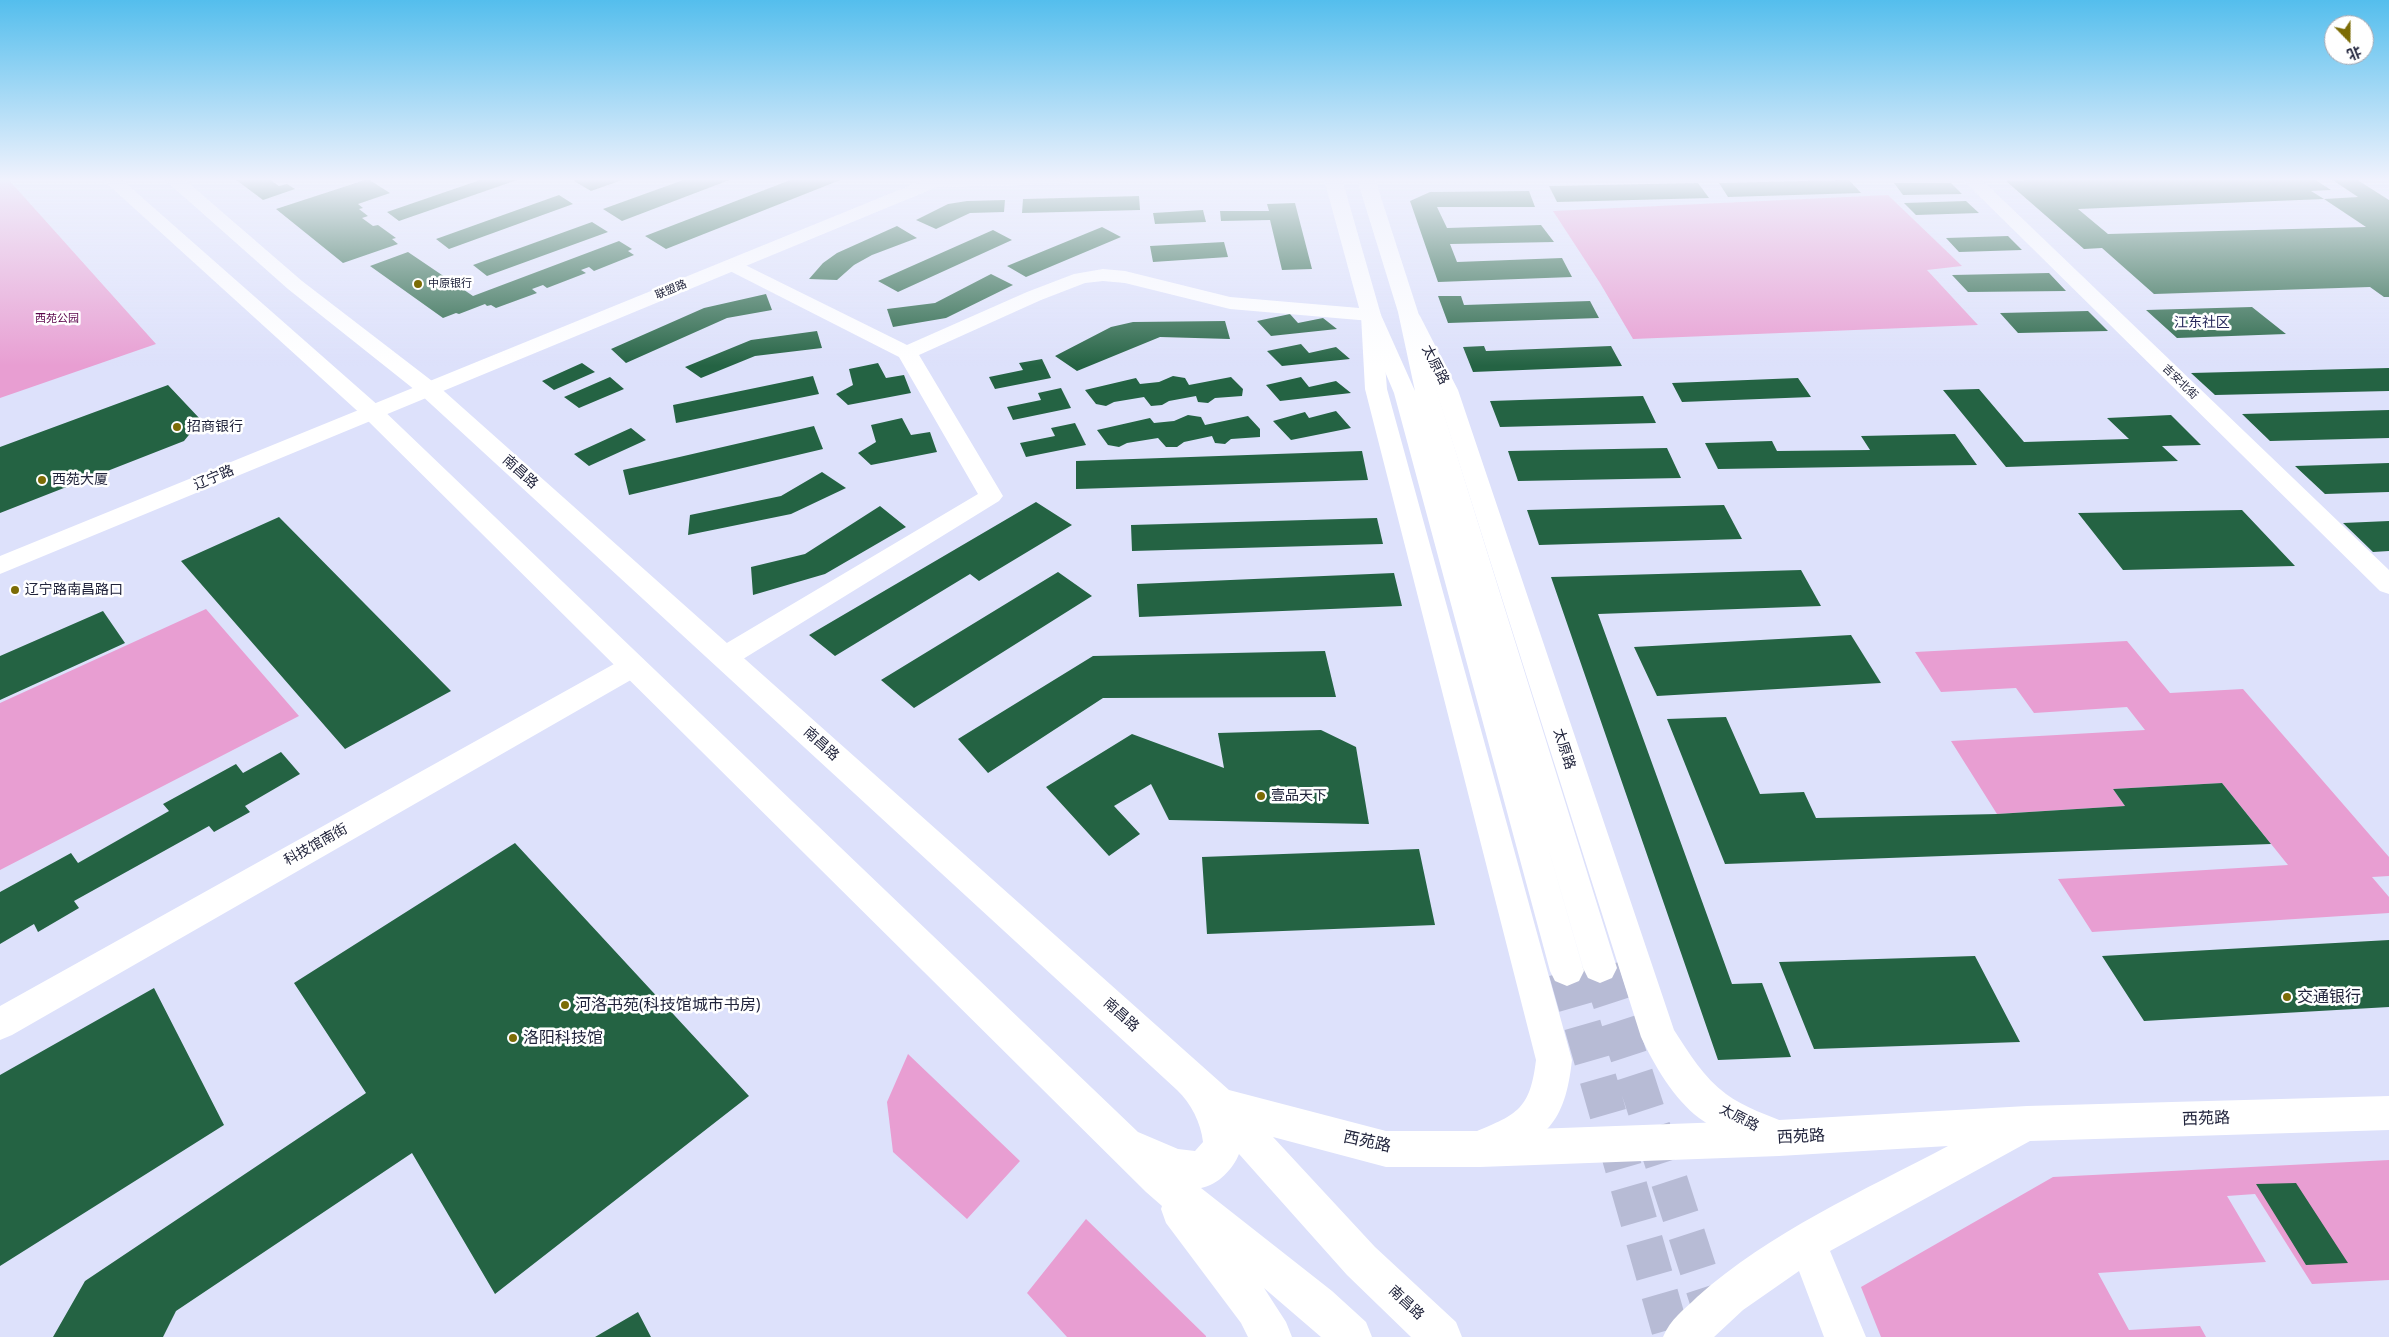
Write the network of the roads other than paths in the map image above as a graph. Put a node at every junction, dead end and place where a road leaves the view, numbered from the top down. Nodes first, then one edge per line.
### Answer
1 (181, 241) edge
2 (245, 241) edge
3 (760, 241) edge
4 (788, 241) edge
5 (1350, 241) edge
6 (1386, 241) edge
7 (2035, 241) edge
8 (732, 265) junction
9 (1408, 312) junction
10 (1370, 315) junction
11 (907, 353) junction
12 (421, 384) junction
13 (365, 406) junction
14 (0, 548) edge
15 (0, 566) edge
16 (2389, 585) edge
17 (725, 657) junction
18 (633, 666) junction
19 (1600, 968) tunnel mouth
20 (1567, 971) tunnel mouth
21 (0, 1024) edge
22 (1190, 1078) junction
23 (1219, 1105) junction
24 (2389, 1114) edge
25 (2028, 1124) junction
26 (1779, 1138) junction
27 (1122, 1143) junction
28 (1480, 1149) junction
29 (1159, 1179) junction
30 (1807, 1242) junction
31 (1271, 1337) edge
32 (1351, 1337) edge
33 (1442, 1337) edge
34 (1684, 1337) edge
35 (1845, 1337) edge

1 - 13 main road
2 - 12 main road, 南昌路
3 - 12 main road, 联盟路
4 - 8 main road, 联盟路
5 - 10 main road
6 - 9 main road, 太原路
7 - 16 main road, 吉安北街
8 - 11 main road
8 - 12 main road, 联盟路
9 - 19 main road, 太原路
9 - 26 main road, 太原路
10 - 11 main road
10 - 20 main road
10 - 28 main road
11 - 17 main road
12 - 13 main road, 辽宁路
12 - 17 main road, 南昌路
13 - 14 main road, 辽宁路
13 - 15 main road, 辽宁路
13 - 18 main road
17 - 22 main road, 南昌路
18 - 21 main road, 科技馆南街
18 - 27 main road
22 - 23 main road, 南昌路
22 - 27 main road
23 - 28 main road, 西苑路
23 - 33 main road, 南昌路
24 - 25 main road, 西苑路
25 - 26 main road, 西苑路
25 - 30 main road
26 - 28 main road, 西苑路
27 - 29 main road
29 - 31 main road
29 - 32 main road
30 - 34 main road
30 - 35 main road

